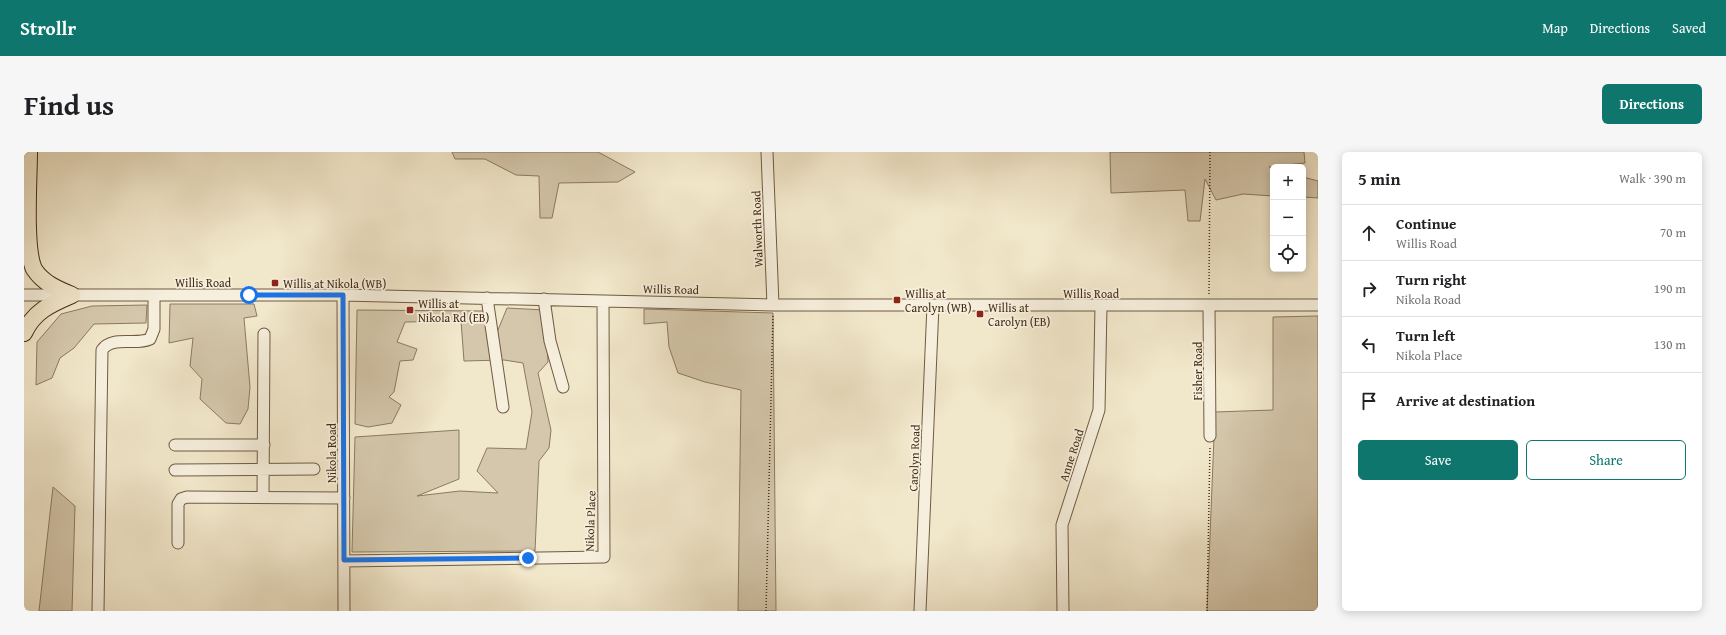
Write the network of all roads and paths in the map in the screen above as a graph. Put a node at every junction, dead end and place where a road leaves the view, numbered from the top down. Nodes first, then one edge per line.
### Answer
1 (30, 152) edge
2 (767, 152) edge
3 (1210, 152) edge
4 (24, 295) edge
5 (72, 295) junction
6 (154, 295) junction
7 (343, 295) junction
8 (488, 298) junction
9 (544, 300) junction
10 (602, 301) junction
11 (773, 305) junction
12 (933, 305) junction
13 (1318, 305) edge
14 (1101, 306) junction
15 (1209, 306) junction
16 (24, 333) edge
17 (264, 334) dead end
18 (563, 387) dead end
19 (503, 407) dead end
20 (1210, 436) joint
21 (264, 445) junction
22 (175, 446) dead end
23 (263, 469) junction
24 (314, 469) dead end
25 (175, 470) dead end
26 (263, 497) junction
27 (344, 498) junction
28 (178, 543) dead end
29 (344, 560) junction
30 (98, 611) edge
31 (344, 611) edge
32 (766, 611) edge
33 (920, 611) edge
34 (1063, 611) edge
35 (1207, 611) edge

1 - 5 highway
2 - 11 street, Walworth Road
3 - 15 path
4 - 5 street, Willis Road
5 - 6 street, Willis Road
5 - 16 highway
6 - 7 street, Willis Road
6 - 30 street
7 - 8 street, Willis Road
7 - 27 street, Nikola Road
8 - 9 street, Willis Road
8 - 19 street
9 - 10 street, Willis Road
9 - 18 street
10 - 11 street, Willis Road
10 - 29 street, Nikola Place
11 - 12 street, Willis Road
11 - 32 path
12 - 14 street, Willis Road
12 - 33 street, Carolyn Road
13 - 15 street, Willis Road
14 - 15 street, Willis Road
14 - 34 street, Anne Road
15 - 20 street, Fisher Road
17 - 21 street
20 - 35 path
21 - 22 street
21 - 23 street
23 - 24 street
23 - 25 street
23 - 26 street
26 - 27 street
26 - 28 street
27 - 29 street, Nikola Road
29 - 31 street, Nikola Road

